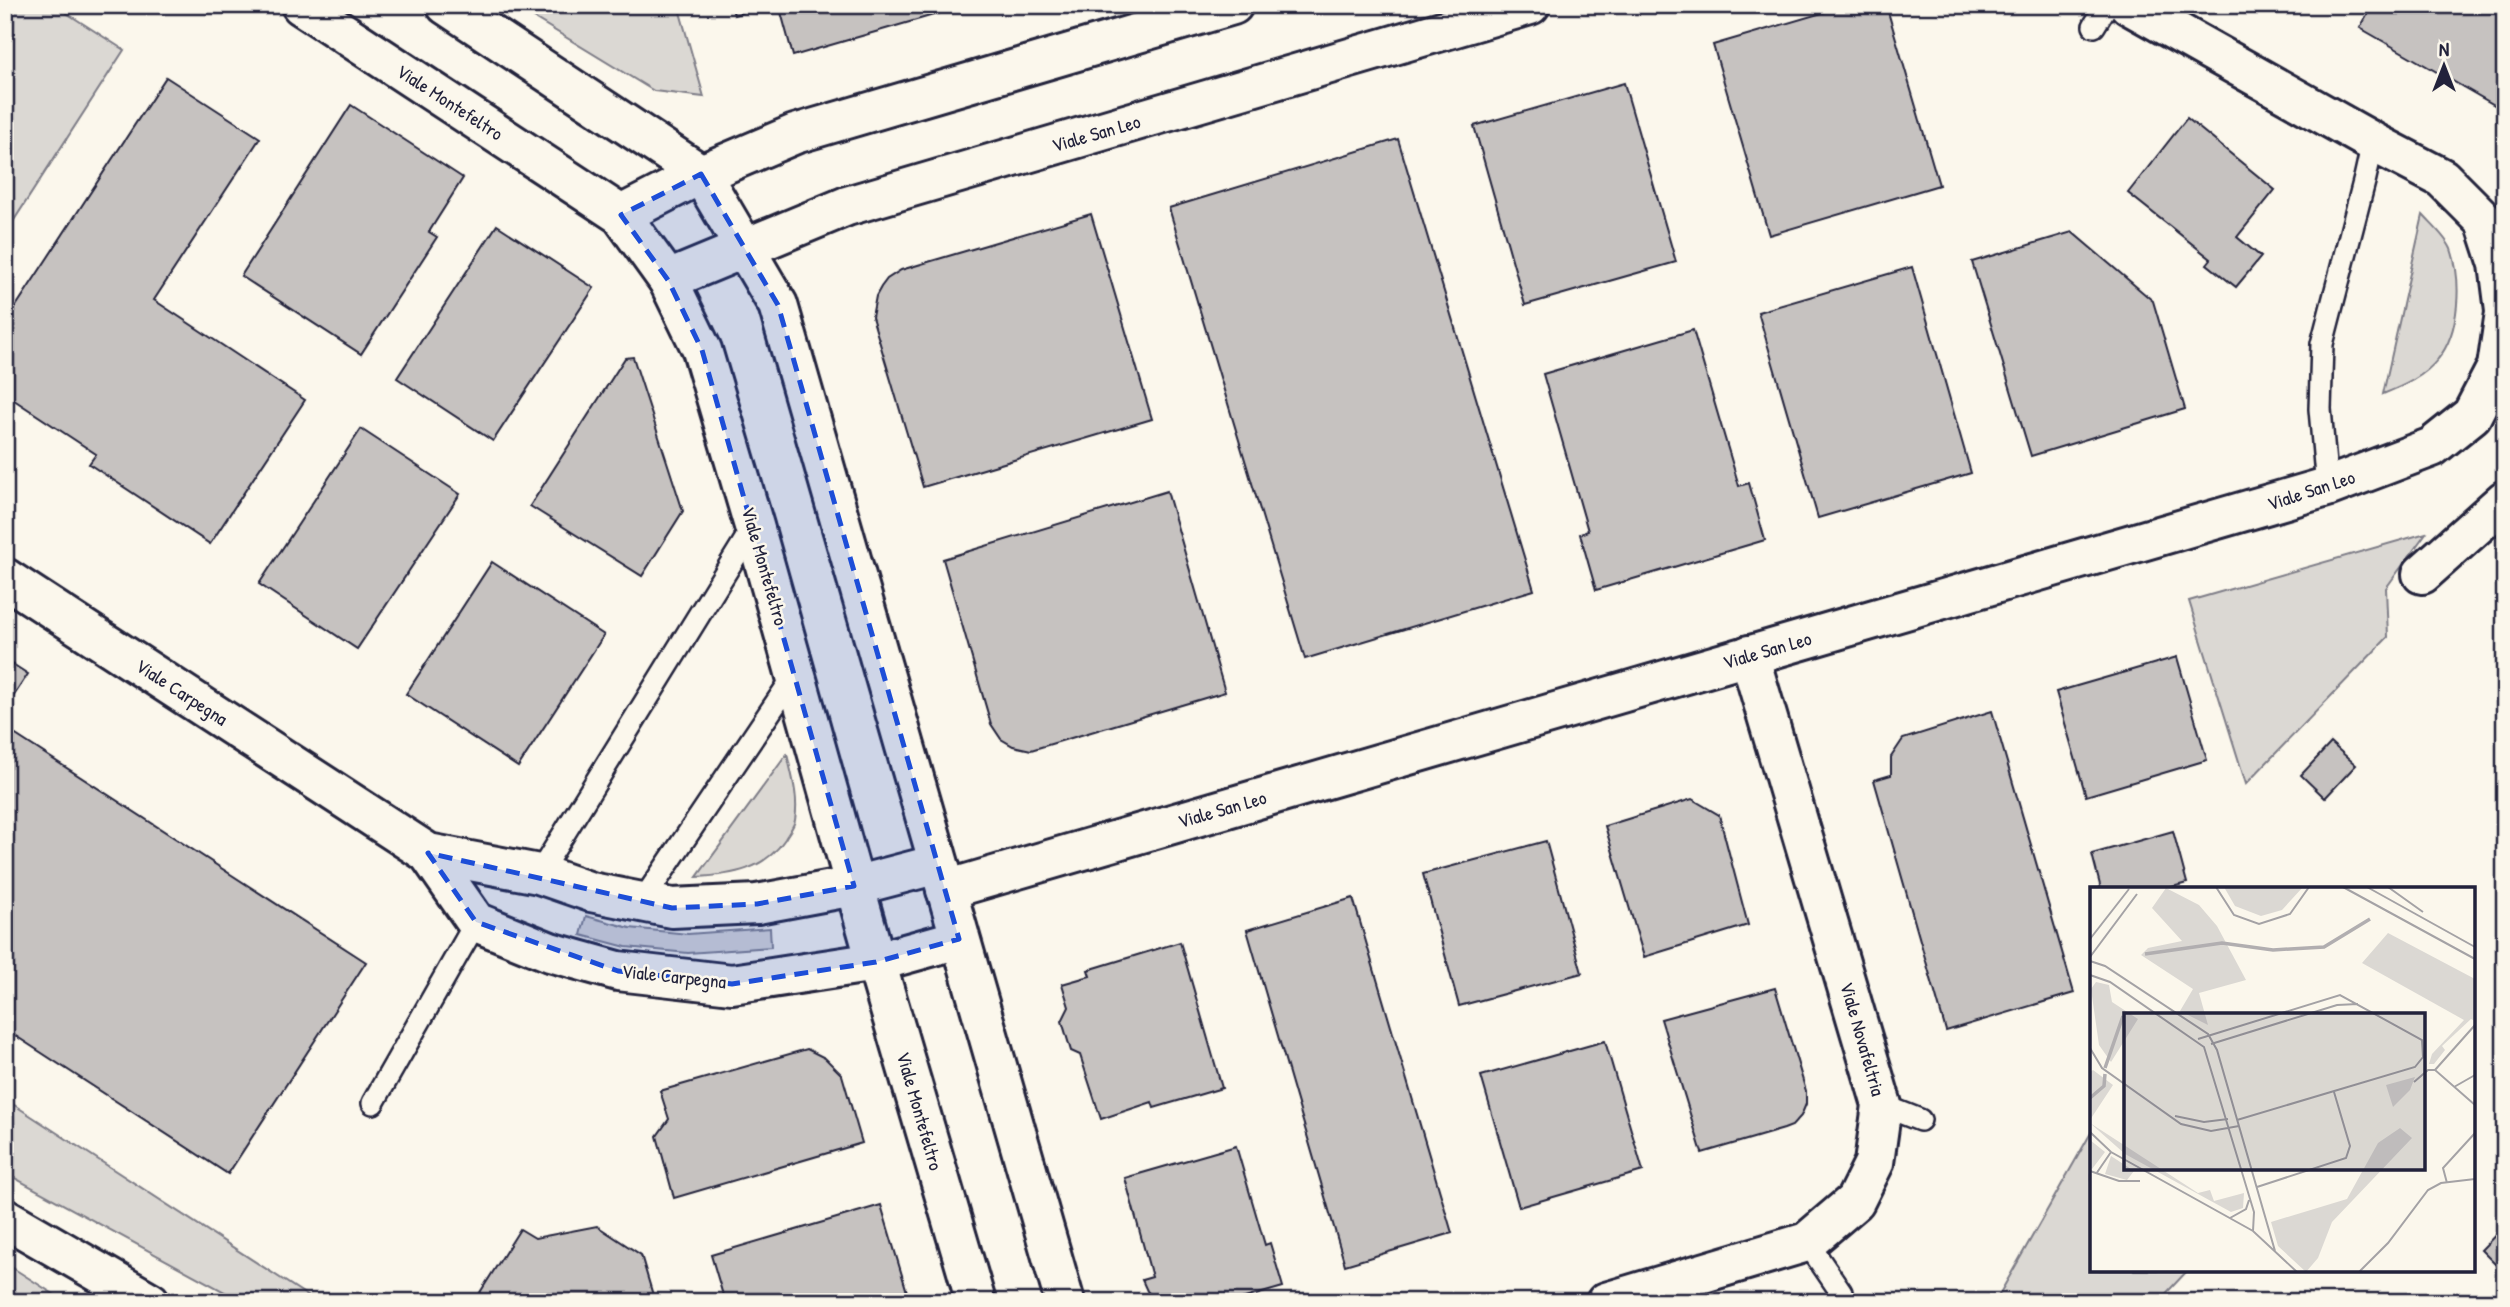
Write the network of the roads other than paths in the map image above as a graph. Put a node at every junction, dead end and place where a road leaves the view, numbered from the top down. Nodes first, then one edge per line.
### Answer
1 (301, 5) edge
2 (446, 5) edge
3 (1233, 5) edge
4 (1530, 5) edge
5 (2107, 5) edge
6 (2129, 5) edge
7 (1151, 17) edge
8 (2094, 26) dead end
9 (2373, 142) junction
10 (701, 174) junction
11 (621, 215) junction
12 (745, 247) junction
13 (668, 280) junction
14 (2505, 312) edge
15 (2327, 487) junction
16 (2505, 500) edge
17 (754, 526) junction
18 (2421, 574) dead end
19 (5, 578) edge
20 (1749, 655) junction
21 (795, 675) junction
22 (428, 853) junction
23 (540, 874) junction
24 (942, 877) junction
25 (854, 886) junction
26 (642, 902) junction
27 (476, 922) junction
28 (959, 939) junction
29 (876, 962) junction
30 (373, 1103) dead end
31 (1882, 1105) junction
32 (1920, 1120) dead end
33 (5, 1219) edge
34 (1807, 1242) junction
35 (1841, 1292) dead end
36 (150, 1302) edge
37 (976, 1302) edge
38 (1065, 1302) edge
39 (1606, 1302) edge

1 - 11 street, Viale Montefeltro
2 - 10 street
3 - 7 street
4 - 12 street, Viale San Leo
5 - 8 lane
6 - 9 street, Viale San Leo
7 - 10 street
9 - 14 street, Viale San Leo
9 - 15 lane
10 - 11 street
10 - 12 street
11 - 13 street, Viale Montefeltro
12 - 13 street, Viale San Leo
12 - 24 street
13 - 17 street, Viale Montefeltro
14 - 15 street, Viale San Leo
15 - 20 street, Viale San Leo
16 - 18 street
17 - 21 street, Viale Montefeltro
17 - 23 lane
19 - 22 street, Viale Carpegna
20 - 24 street, Viale San Leo
20 - 31 street, Viale Novafeltria
21 - 25 street, Viale Montefeltro
21 - 26 lane
22 - 23 street, Viale Carpegna
22 - 27 street, Viale Carpegna
23 - 26 street, Viale Carpegna
24 - 25 street, Viale Carpegna
24 - 28 street
25 - 26 street, Viale Carpegna
25 - 29 street, Viale Montefeltro
27 - 29 street, Viale Carpegna
27 - 30 lane
28 - 29 street, Viale Carpegna
28 - 38 street
29 - 37 street, Viale Montefeltro
31 - 32 lane
31 - 34 street, Viale Novafeltria
33 - 36 street
34 - 35 lane
34 - 39 street, Viale Novafeltria

